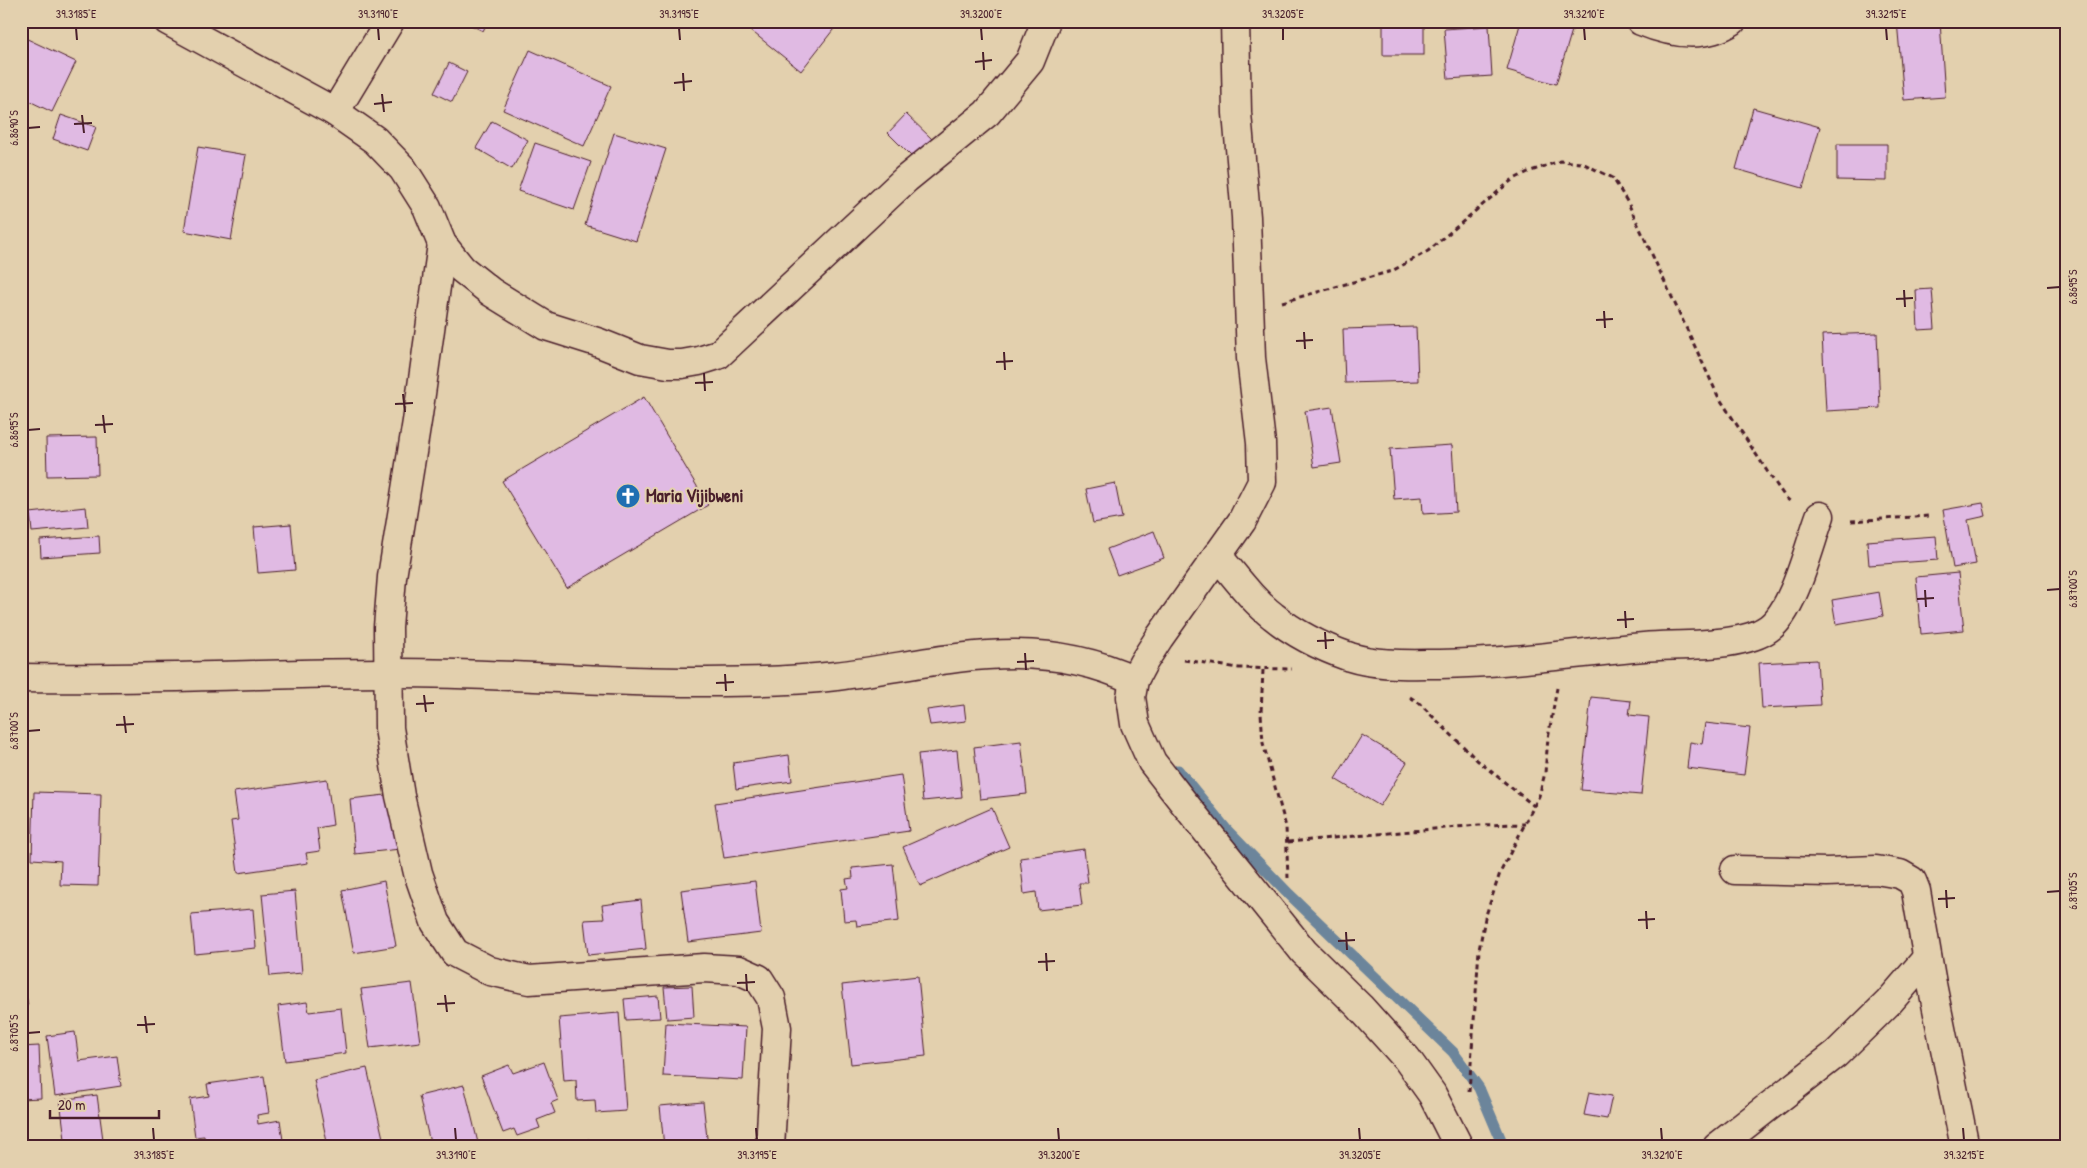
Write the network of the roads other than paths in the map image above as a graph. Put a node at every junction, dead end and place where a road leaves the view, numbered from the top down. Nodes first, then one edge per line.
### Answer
1 (168, 21) edge
2 (390, 21) edge
3 (1046, 21) edge
4 (1235, 21) edge
5 (1641, 21) edge
6 (1732, 21) edge
7 (335, 112) junction
8 (442, 244) junction
9 (1820, 516) road end
10 (1217, 555) junction
11 (388, 673) junction
12 (21, 678) edge
13 (1134, 680) junction
14 (1735, 870) dead end
15 (1927, 958) junction
16 (770, 1147) edge
17 (1459, 1147) edge
18 (1717, 1147) edge
19 (1965, 1147) edge

1 - 7 street
2 - 7 street
3 - 8 street
4 - 10 street
5 - 6 street
7 - 8 street
8 - 11 street
9 - 10 street
10 - 13 street
11 - 12 street
11 - 13 street
11 - 16 street
13 - 17 street
14 - 15 street
15 - 18 street
15 - 19 street

